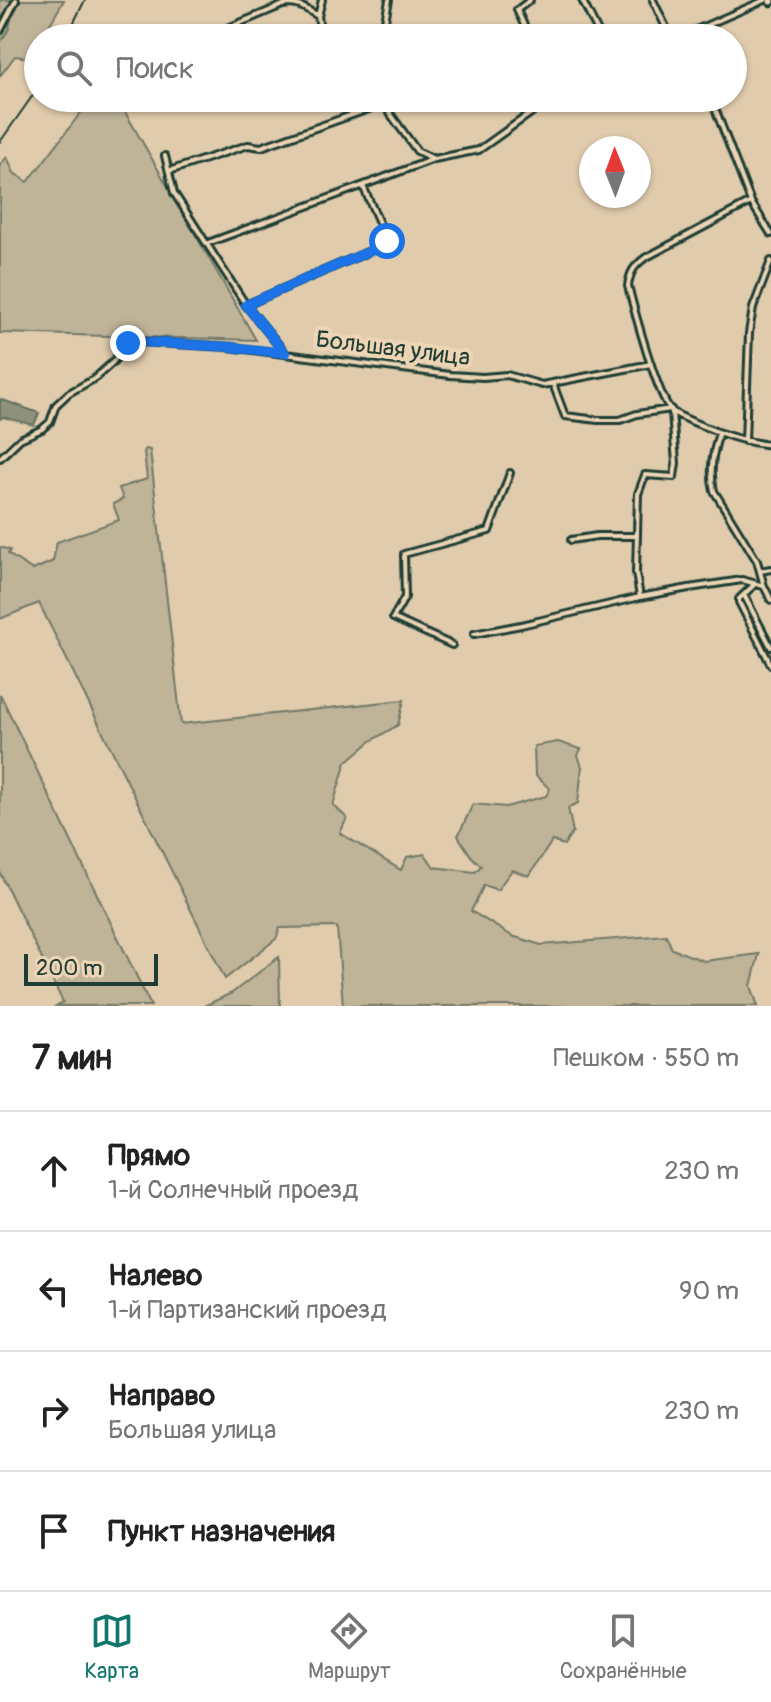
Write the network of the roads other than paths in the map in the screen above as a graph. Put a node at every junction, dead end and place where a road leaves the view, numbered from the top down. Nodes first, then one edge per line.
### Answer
1 (16, 0) edge
2 (322, 0) edge
3 (389, 0) edge
4 (530, 0) edge
5 (582, 0) edge
6 (653, 0) edge
7 (765, 0) edge
8 (318, 16) junction
9 (237, 24) edge
10 (319, 24) edge
11 (383, 24) edge
12 (524, 24) edge
13 (594, 24) edge
14 (664, 24) edge
15 (712, 24) edge
16 (0, 31) edge
17 (360, 112) edge
18 (389, 112) edge
19 (532, 112) edge
20 (716, 112) edge
21 (165, 156) dead end
22 (434, 159) junction
23 (169, 171) junction
24 (363, 186) junction
25 (751, 202) junction
26 (771, 234) edge
27 (208, 243) junction
28 (771, 261) edge
29 (246, 305) junction
30 (285, 353) junction
31 (651, 364) junction
32 (553, 384) junction
33 (671, 410) junction
34 (719, 433) junction
35 (745, 441) junction
36 (771, 445) edge
37 (0, 458) edge
38 (510, 473) dead end
39 (637, 536) junction
40 (571, 540) dead end
41 (771, 569) edge
42 (760, 571) junction
43 (755, 584) junction
44 (764, 586) junction
45 (744, 595) junction
46 (640, 597) junction
47 (771, 600) edge
48 (474, 634) dead end
49 (452, 645) dead end
50 (771, 647) edge
51 (769, 656) edge
52 (771, 665) edge

1 - 16 street
2 - 8 street
3 - 11 street
4 - 12 street
5 - 13 street
6 - 14 street
7 - 15 street
8 - 9 street
8 - 10 street
17 - 23 street
18 - 22 street
19 - 22 street
20 - 25 street
21 - 23 street
22 - 24 street
23 - 27 street
24 - 27 street
24 - 29 street
25 - 26 street
25 - 31 street
27 - 29 street
28 - 35 street
29 - 30 street
30 - 32 street, Большая улица
30 - 37 street, Большая улица
31 - 32 street, Большая улица
31 - 33 street
32 - 33 street
33 - 34 street
33 - 39 street
34 - 35 street
34 - 42 street
35 - 36 street
38 - 49 street
39 - 40 street
39 - 46 street
41 - 42 street
42 - 44 street
43 - 44 street
43 - 45 street
43 - 46 street
44 - 47 street
45 - 50 street
45 - 51 street
46 - 48 street
51 - 52 street

